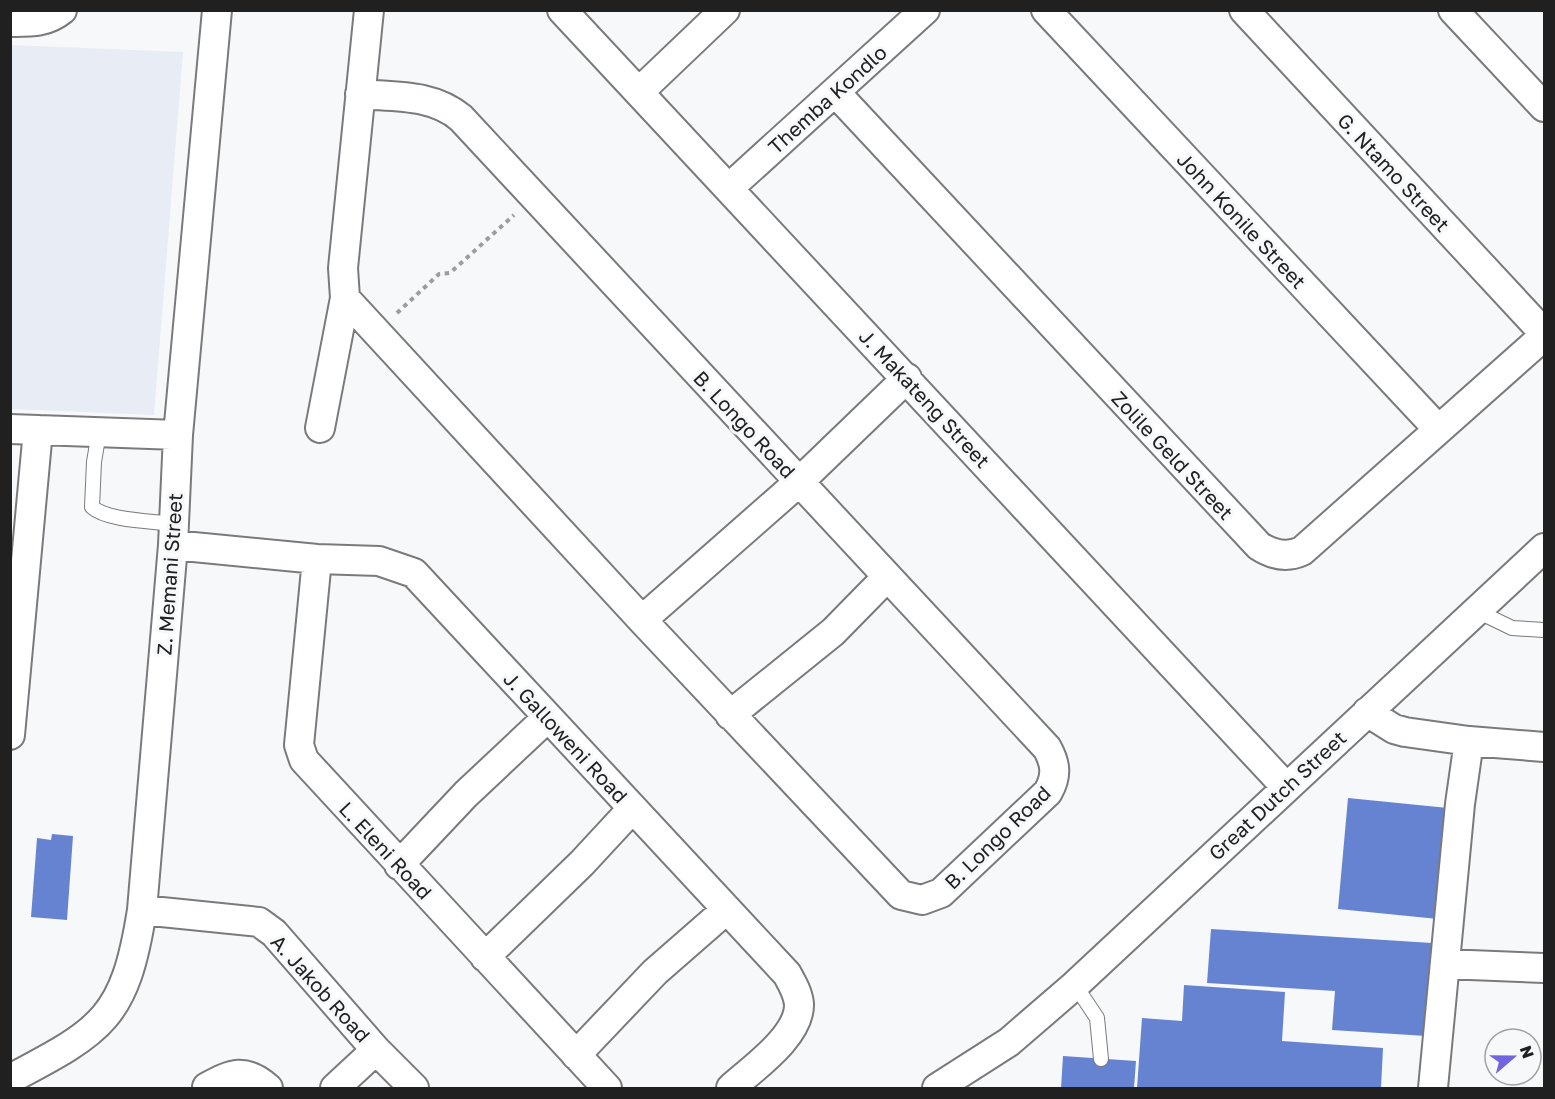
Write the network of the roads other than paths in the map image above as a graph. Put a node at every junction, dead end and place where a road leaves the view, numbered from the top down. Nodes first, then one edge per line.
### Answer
1 (62, 10) edge
2 (217, 10) edge
3 (369, 10) edge
4 (562, 10) edge
5 (725, 10) edge
6 (925, 10) edge
7 (1046, 10) edge
8 (1244, 10) edge
9 (1453, 10) edge
10 (10, 22) edge
11 (639, 92) junction
12 (835, 92) junction
13 (360, 94) junction
14 (1545, 107) edge
15 (729, 189) junction
16 (345, 298) junction
17 (1545, 334) edge
18 (907, 378) junction
19 (320, 428) dead end
20 (24, 429) edge
21 (1438, 429) junction
22 (99, 432) junction
23 (178, 435) junction
24 (800, 482) junction
25 (173, 535) junction
26 (1545, 548) edge
27 (317, 559) junction
28 (887, 577) junction
29 (1477, 611) junction
30 (642, 620) junction
31 (1545, 630) edge
32 (1367, 712) junction
33 (730, 715) junction
34 (548, 717) junction
35 (10, 735) edge
36 (1468, 741) junction
37 (1545, 747) edge
38 (1285, 786) junction
39 (632, 809) junction
40 (399, 865) junction
41 (726, 909) junction
42 (142, 910) junction
43 (484, 957) junction
44 (1445, 964) junction
45 (1545, 968) edge
46 (1075, 985) junction
47 (1009, 1042) junction
48 (376, 1050) junction
49 (576, 1056) junction
50 (1101, 1059) dead end
51 (10, 1079) edge
52 (207, 1087) dead end
53 (268, 1089) edge
54 (335, 1089) edge
55 (414, 1089) edge
56 (607, 1089) edge
57 (731, 1089) edge
58 (937, 1089) edge
59 (971, 1089) edge
60 (1434, 1089) edge

1 - 10 street
2 - 23 street, Z. Memani Street
3 - 13 street
4 - 11 street, J. Makateng Street
5 - 11 street
6 - 12 street, Themba Kondlo
7 - 21 street, John Konile Street
8 - 17 street, G. Ntamo Street
9 - 14 street
11 - 15 street, J. Makateng Street
12 - 15 street, Themba Kondlo
12 - 21 street, Zolile Geld Street
13 - 16 street
13 - 24 street, B. Longo Road
15 - 18 street, J. Makateng Street
16 - 19 street
16 - 30 street, B. Longo Road
17 - 21 street, Zolile Geld Street
18 - 24 street
18 - 38 street, J. Makateng Street
20 - 22 street
20 - 35 street
22 - 23 street
22 - 25 lane
23 - 25 street, Z. Memani Street
24 - 28 street, B. Longo Road
24 - 30 street
25 - 27 street, J. Galloweni Road
25 - 42 street, Z. Memani Street
26 - 29 street, Great Dutch Street
27 - 34 street, J. Galloweni Road
27 - 40 street, L. Eleni Road
28 - 33 street
28 - 33 street, B. Longo Road
29 - 31 lane
29 - 32 street, Great Dutch Street
30 - 33 street, B. Longo Road
32 - 36 street
32 - 38 street, Great Dutch Street
34 - 39 street, J. Galloweni Road
34 - 40 street
36 - 37 street
36 - 44 street
38 - 46 street, Great Dutch Street
39 - 41 street, J. Galloweni Road
39 - 43 street
40 - 43 street, L. Eleni Road
41 - 49 street
41 - 57 street, J. Galloweni Road
42 - 48 street, A. Jakob Road
42 - 51 street, Z. Memani Street
43 - 49 street, L. Eleni Road
44 - 45 street
44 - 60 street
46 - 47 street, Great Dutch Street
46 - 50 lane
47 - 58 street, Great Dutch Street
47 - 59 street, Great Dutch Street
48 - 54 street
48 - 55 street, A. Jakob Road
49 - 56 street, L. Eleni Road
52 - 53 street

